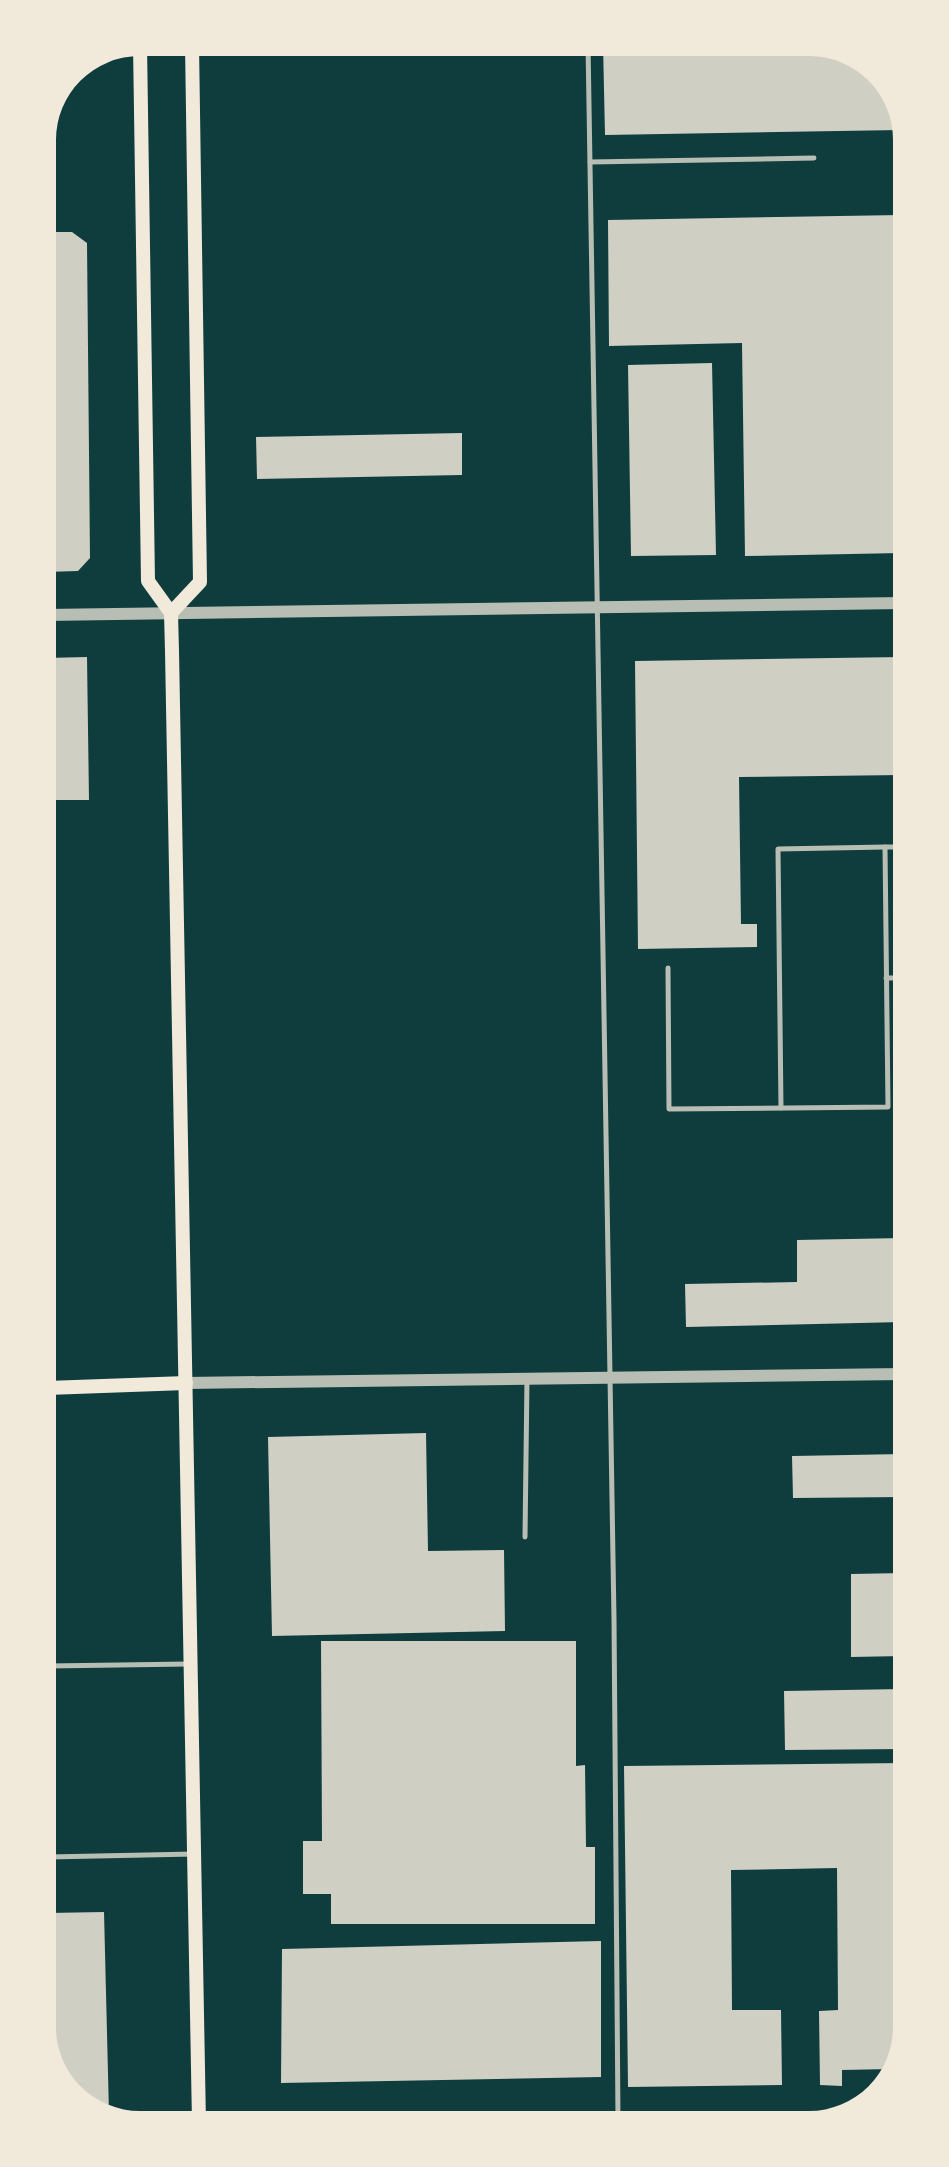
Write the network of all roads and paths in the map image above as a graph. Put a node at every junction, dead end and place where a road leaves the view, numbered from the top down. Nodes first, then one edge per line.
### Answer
1 (140, 56) edge
2 (192, 56) edge
3 (588, 56) edge
4 (814, 158) dead end
5 (590, 162) junction
6 (893, 603) edge
7 (598, 608) junction
8 (171, 613) junction
9 (56, 615) edge
10 (885, 847) junction
11 (893, 847) edge
12 (667, 968) dead end
13 (886, 978) junction
14 (893, 978) edge
15 (782, 1108) junction
16 (893, 1374) edge
17 (610, 1378) junction
18 (527, 1379) junction
19 (186, 1383) junction
20 (56, 1388) edge
21 (525, 1537) dead end
22 (191, 1664) junction
23 (56, 1665) edge
24 (194, 1854) junction
25 (56, 1857) edge
26 (199, 2111) edge
27 (618, 2111) edge

1 - 8 main road
2 - 8 main road
3 - 5 lane
4 - 5 lane
5 - 7 lane
6 - 7 street
7 - 8 street
7 - 17 lane
8 - 9 street
8 - 19 main road
10 - 11 lane
10 - 13 lane
10 - 15 lane
12 - 15 lane
13 - 14 lane
13 - 15 lane
16 - 17 street
17 - 18 street
17 - 27 lane
18 - 19 street
18 - 21 lane
19 - 20 main road
19 - 22 main road
22 - 23 lane
22 - 24 main road
24 - 25 lane
24 - 26 main road

